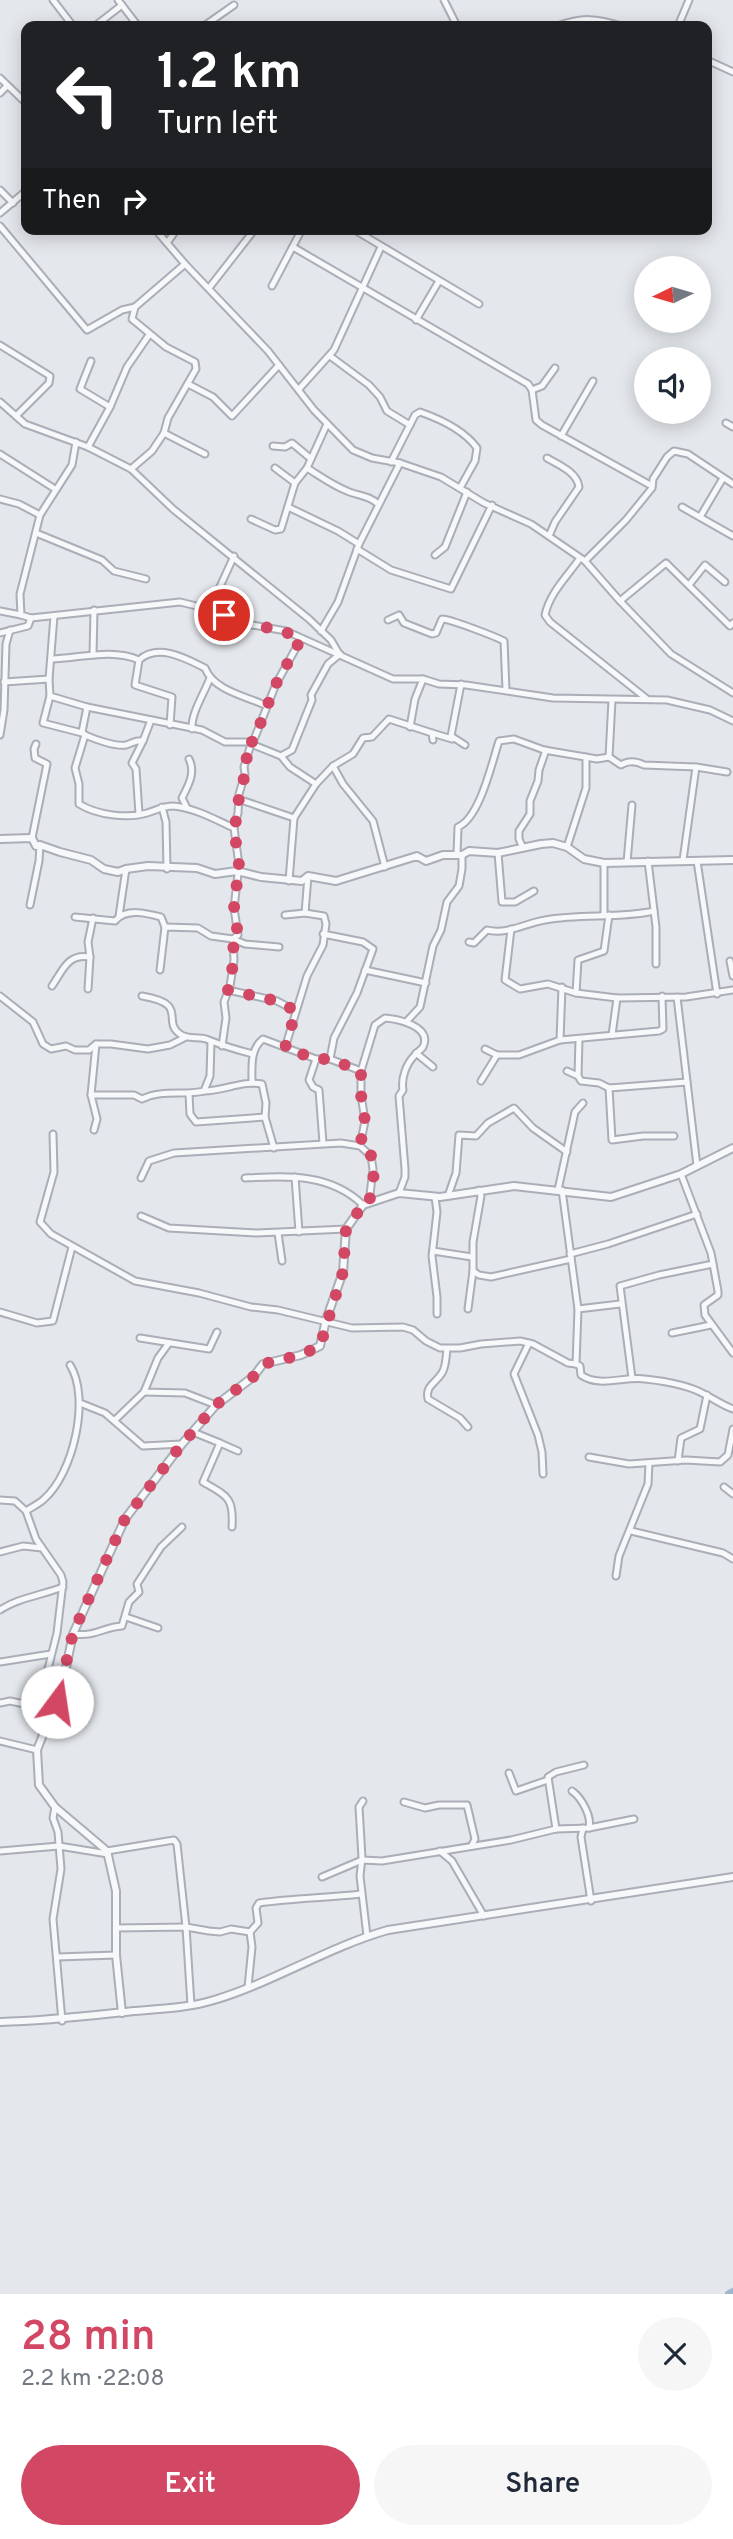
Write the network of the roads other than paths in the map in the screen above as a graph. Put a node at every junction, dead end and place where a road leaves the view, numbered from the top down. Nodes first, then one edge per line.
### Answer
1 (53, 0) edge
2 (444, 0) edge
3 (689, 0) edge
4 (120, 2) edge
5 (234, 5) dead end
6 (69, 21) edge
7 (99, 21) edge
8 (134, 21) edge
9 (212, 21) edge
10 (454, 21) edge
11 (573, 21) edge
12 (602, 21) edge
13 (680, 21) edge
14 (712, 62) edge
15 (733, 72) edge
16 (0, 78) edge
17 (7, 86) junction
18 (0, 93) edge
19 (21, 99) edge
20 (0, 190) edge
21 (21, 196) edge
22 (13, 203) junction
23 (0, 213) edge
24 (0, 226) edge
25 (160, 235) edge
26 (173, 235) edge
27 (249, 235) edge
28 (299, 235) edge
29 (363, 235) edge
30 (167, 243) junction
31 (293, 247) junction
32 (382, 247) junction
33 (185, 264) junction
34 (439, 281) junction
35 (272, 286) dead end
36 (209, 288) junction
37 (362, 289) junction
38 (479, 304) dead end
39 (135, 307) junction
40 (121, 310) junction
41 (132, 319) junction
42 (416, 320) junction
43 (149, 335) junction
44 (0, 345) edge
45 (330, 356) junction
46 (91, 361) dead end
47 (279, 365) junction
48 (555, 368) dead end
49 (593, 381) dead end
50 (188, 384) junction
51 (299, 389) junction
52 (532, 390) junction
53 (0, 402) edge
54 (110, 407) junction
55 (16, 416) junction
56 (726, 423) dead end
57 (327, 424) junction
58 (410, 425) junction
59 (733, 427) edge
60 (164, 433) junction
61 (561, 436) junction
62 (76, 442) junction
63 (272, 446) dead end
64 (88, 447) junction
65 (0, 454) edge
66 (205, 454) dead end
67 (310, 458) junction
68 (547, 458) dead end
69 (391, 462) junction
70 (400, 463) junction
71 (275, 468) dead end
72 (307, 468) junction
73 (131, 469) junction
74 (723, 478) junction
75 (295, 483) junction
76 (733, 484) edge
77 (652, 486) junction
78 (460, 488) junction
79 (55, 489) junction
80 (467, 492) junction
81 (0, 499) edge
82 (378, 504) junction
83 (492, 505) junction
84 (288, 507) junction
85 (682, 507) dead end
86 (40, 516) junction
87 (700, 517) junction
88 (251, 519) dead end
89 (36, 533) junction
90 (549, 536) junction
91 (733, 536) edge
92 (358, 546) junction
93 (435, 555) dead end
94 (234, 556) junction
95 (582, 560) junction
96 (146, 579) dead end
97 (725, 582) dead end
98 (689, 585) junction
99 (620, 601) junction
100 (94, 610) junction
101 (213, 610) junction
102 (0, 611) edge
103 (21, 615) junction
104 (54, 616) junction
105 (31, 618) junction
106 (388, 620) dead end
107 (733, 623) edge
108 (10, 630) junction
109 (321, 631) junction
110 (0, 634) edge
111 (301, 639) junction
112 (339, 654) junction
113 (93, 655) junction
114 (52, 659) junction
115 (139, 660) junction
116 (210, 678) junction
117 (49, 679) junction
118 (423, 679) junction
119 (4, 682) junction
120 (461, 684) junction
121 (506, 690) junction
122 (733, 693) edge
123 (50, 696) junction
124 (647, 699) junction
125 (612, 700) junction
126 (267, 706) junction
127 (87, 707) junction
128 (151, 720) junction
129 (733, 721) edge
130 (170, 725) junction
131 (410, 727) junction
132 (192, 729) junction
133 (84, 734) junction
134 (0, 735) edge
135 (452, 738) junction
136 (143, 741) junction
137 (250, 743) junction
138 (36, 744) dead end
139 (465, 745) dead end
140 (546, 750) junction
141 (281, 756) junction
142 (586, 757) junction
143 (609, 757) junction
144 (189, 759) dead end
145 (333, 766) junction
146 (696, 767) junction
147 (727, 772) dead end
148 (316, 784) junction
149 (238, 799) junction
150 (632, 805) dead end
151 (162, 807) junction
152 (187, 808) junction
153 (139, 814) junction
154 (294, 818) junction
155 (234, 828) junction
156 (32, 838) junction
157 (0, 839) edge
158 (40, 845) junction
159 (567, 847) junction
160 (523, 848) junction
161 (498, 853) junction
162 (459, 854) junction
163 (683, 860) junction
164 (733, 860) edge
165 (648, 861) junction
166 (697, 861) junction
167 (627, 862) junction
168 (604, 863) junction
169 (385, 867) junction
170 (126, 869) junction
171 (167, 869) junction
172 (237, 871) junction
173 (308, 876) junction
174 (289, 881) junction
175 (534, 891) dead end
176 (30, 905) dead end
177 (654, 911) junction
178 (306, 914) junction
179 (285, 915) dead end
180 (607, 915) junction
181 (119, 916) junction
182 (75, 918) dead end
183 (93, 918) junction
184 (165, 927) junction
185 (511, 929) junction
186 (323, 934) junction
187 (233, 939) junction
188 (469, 942) dead end
189 (279, 947) dead end
190 (90, 957) junction
191 (730, 961) dead end
192 (656, 964) dead end
193 (160, 970) dead end
194 (365, 970) junction
195 (733, 976) edge
196 (425, 983) junction
197 (52, 986) dead end
198 (562, 987) junction
199 (88, 989) dead end
200 (228, 990) junction
201 (733, 990) edge
202 (576, 993) junction
203 (717, 994) junction
204 (0, 996) edge
205 (142, 996) dead end
206 (662, 996) junction
207 (677, 997) junction
208 (617, 998) junction
209 (678, 1005) junction
210 (664, 1006) junction
211 (296, 1011) junction
212 (407, 1021) junction
213 (612, 1035) junction
214 (186, 1037) junction
215 (579, 1039) junction
216 (560, 1041) junction
217 (211, 1042) junction
218 (96, 1044) junction
219 (222, 1046) junction
220 (285, 1048) junction
221 (485, 1049) dead end
222 (416, 1053) junction
223 (253, 1054) junction
224 (497, 1055) junction
225 (316, 1059) junction
226 (330, 1059) junction
227 (433, 1067) dead end
228 (361, 1071) junction
229 (567, 1071) dead end
230 (579, 1076) junction
231 (481, 1081) dead end
232 (252, 1082) junction
233 (687, 1082) junction
234 (609, 1088) junction
235 (204, 1091) junction
236 (189, 1094) junction
237 (91, 1095) junction
238 (583, 1103) dead end
239 (265, 1117) junction
240 (94, 1130) dead end
241 (53, 1134) dead end
242 (674, 1136) dead end
243 (323, 1143) junction
244 (360, 1146) junction
245 (274, 1148) junction
246 (733, 1149) edge
247 (567, 1152) junction
248 (697, 1166) junction
249 (681, 1174) junction
250 (295, 1177) junction
251 (141, 1178) dead end
252 (245, 1178) dead end
253 (479, 1190) junction
254 (560, 1190) junction
255 (399, 1193) junction
256 (448, 1196) junction
257 (435, 1197) junction
258 (366, 1204) junction
259 (697, 1214) junction
260 (141, 1216) dead end
261 (346, 1229) junction
262 (299, 1232) junction
263 (278, 1233) junction
264 (72, 1247) junction
265 (433, 1251) junction
266 (570, 1256) junction
267 (472, 1257) junction
268 (282, 1261) dead end
269 (713, 1264) junction
270 (473, 1271) junction
271 (621, 1304) junction
272 (579, 1308) junction
273 (468, 1309) dead end
274 (0, 1312) edge
275 (437, 1314) dead end
276 (326, 1320) junction
277 (711, 1325) junction
278 (217, 1332) dead end
279 (672, 1333) dead end
280 (141, 1338) dead end
281 (169, 1343) junction
282 (529, 1343) junction
283 (447, 1349) junction
284 (733, 1353) edge
285 (576, 1364) junction
286 (71, 1365) dead end
287 (632, 1378) junction
288 (144, 1392) junction
289 (707, 1395) junction
290 (80, 1403) junction
291 (216, 1405) junction
292 (733, 1409) edge
293 (116, 1420) junction
294 (468, 1427) dead end
295 (733, 1430) edge
296 (193, 1432) junction
297 (220, 1443) junction
298 (182, 1444) junction
299 (238, 1451) dead end
300 (590, 1457) dead end
301 (678, 1461) junction
302 (649, 1463) junction
303 (543, 1474) dead end
304 (724, 1487) dead end
305 (733, 1494) edge
306 (0, 1500) edge
307 (26, 1511) junction
308 (182, 1527) dead end
309 (232, 1527) dead end
310 (631, 1531) junction
311 (42, 1548) junction
312 (0, 1552) edge
313 (733, 1559) edge
314 (616, 1576) dead end
315 (63, 1587) junction
316 (0, 1610) edge
317 (126, 1617) junction
318 (158, 1628) dead end
319 (73, 1633) junction
320 (51, 1654) junction
321 (0, 1662) edge
322 (0, 1703) edge
323 (44, 1708) junction
324 (42, 1739) junction
325 (0, 1741) edge
326 (37, 1750) junction
327 (584, 1765) dead end
328 (509, 1773) dead end
329 (548, 1780) junction
330 (572, 1791) dead end
331 (363, 1801) dead end
332 (404, 1802) dead end
333 (55, 1807) junction
334 (634, 1819) dead end
335 (568, 1828) junction
336 (586, 1828) junction
337 (556, 1829) junction
338 (582, 1837) junction
339 (473, 1842) junction
340 (59, 1846) junction
341 (454, 1850) junction
342 (0, 1851) edge
343 (440, 1852) junction
344 (107, 1853) junction
345 (362, 1860) junction
346 (452, 1861) junction
347 (323, 1877) dead end
348 (733, 1877) edge
349 (361, 1894) junction
350 (591, 1901) junction
351 (484, 1916) junction
352 (186, 1927) junction
353 (116, 1928) junction
354 (250, 1932) junction
355 (367, 1936) junction
356 (116, 1955) junction
357 (57, 1957) junction
358 (248, 1987) junction
359 (191, 2005) junction
360 (122, 2013) junction
361 (62, 2021) junction
362 (0, 2022) edge

1 - 6 street
2 - 10 street
3 - 13 street
4 - 7 street
4 - 8 street
5 - 9 street
11 - 12 street
14 - 15 street
16 - 17 street
17 - 18 street
17 - 19 street
20 - 22 street
21 - 22 street
22 - 23 street
24 - 40 street
25 - 30 street
26 - 30 street
27 - 36 street
28 - 31 street
29 - 32 street
30 - 33 street
31 - 35 street
31 - 37 street
32 - 34 street
32 - 37 street
33 - 36 street
33 - 39 street
34 - 38 street
34 - 42 street
36 - 47 street
37 - 42 street
37 - 45 street
39 - 40 street
39 - 41 street
40 - 41 street
41 - 43 street
42 - 52 street
43 - 50 street
43 - 54 street
44 - 55 street
45 - 51 street
45 - 58 street
46 - 54 street
47 - 50 street
47 - 51 street
48 - 52 street
49 - 61 street
50 - 60 street
51 - 57 street
52 - 61 street
53 - 55 street
54 - 64 street
55 - 62 street
56 - 59 street
57 - 67 street
57 - 69 street
58 - 69 street
58 - 78 street
60 - 66 street
60 - 73 street
61 - 77 street
62 - 64 street
62 - 79 street
63 - 67 street
64 - 73 street
65 - 79 street
67 - 72 street
68 - 90 street
69 - 70 street
70 - 78 street
70 - 82 street
71 - 75 street
72 - 75 street
72 - 82 street
73 - 94 street
74 - 76 street
74 - 77 street
74 - 87 street
75 - 84 street
77 - 95 street
78 - 80 street
79 - 86 street
80 - 83 street
80 - 93 street
81 - 86 street
82 - 92 street
83 - 90 street
83 - 92 street
84 - 88 street
84 - 92 street
85 - 87 street
86 - 89 street
87 - 91 street
89 - 96 street
89 - 103 street
90 - 95 street
92 - 109 street
94 - 101 street
94 - 109 street
95 - 99 street
95 - 124 street
97 - 98 street
98 - 99 street
98 - 107 street
99 - 122 street
100 - 101 street
100 - 104 street
100 - 113 street
101 - 111 street
102 - 103 street
103 - 105 street
104 - 105 street
104 - 114 street
105 - 108 street
106 - 121 street
108 - 110 street
108 - 119 street
109 - 112 street
111 - 112 street
111 - 126 street
112 - 118 street
112 - 141 street
113 - 114 street
113 - 115 street
114 - 117 street
115 - 116 street
115 - 130 street
116 - 126 street
116 - 132 street
117 - 119 street
117 - 123 street
118 - 120 street
118 - 131 street
119 - 134 street
120 - 121 street
120 - 135 street
121 - 125 street
123 - 127 street
123 - 133 street
124 - 125 street
124 - 129 street
125 - 143 street
126 - 137 street
127 - 128 street
127 - 133 street
128 - 130 street
128 - 136 street
130 - 132 street
131 - 135 street
131 - 145 street
132 - 137 street
133 - 136 street
133 - 153 street
135 - 139 street
136 - 153 street
137 - 141 street
137 - 149 street
138 - 156 street
140 - 142 street
140 - 160 street
140 - 162 street
141 - 148 street
142 - 143 street
142 - 159 street
143 - 146 street
144 - 152 street
145 - 148 street
145 - 169 street
146 - 147 street
146 - 163 street
148 - 154 street
149 - 154 street
149 - 155 street
150 - 167 street
151 - 152 street
151 - 153 street
151 - 171 street
152 - 155 street
154 - 174 street
155 - 172 street
156 - 157 street
156 - 158 street
158 - 170 street
158 - 176 street
159 - 160 street
159 - 168 street
160 - 161 street
161 - 162 street
161 - 175 street
162 - 169 street
162 - 196 street
163 - 165 street
163 - 166 street
164 - 166 street
165 - 167 street
165 - 177 street
166 - 203 street
167 - 168 street
168 - 180 street
169 - 173 street
170 - 171 street
170 - 181 street
171 - 172 street
172 - 174 street
172 - 187 street
173 - 174 street
173 - 178 street
177 - 180 street
177 - 192 street
178 - 179 street
178 - 186 street
180 - 185 street
180 - 202 street
181 - 183 street
181 - 184 street
182 - 183 street
183 - 190 street
184 - 187 street
184 - 193 street
185 - 188 street
185 - 198 street
186 - 194 street
186 - 211 street
187 - 189 street
187 - 200 street
190 - 197 street
190 - 199 street
191 - 195 street
194 - 196 street
194 - 226 street
196 - 212 street
198 - 202 street
198 - 216 street
200 - 211 street
200 - 219 street
201 - 203 street
202 - 208 street
203 - 207 street
204 - 218 street
205 - 214 street
206 - 207 street
206 - 208 street
206 - 210 street
207 - 209 street
208 - 213 street
209 - 210 street
209 - 233 street
210 - 213 street
211 - 220 street
212 - 222 street
212 - 228 street
213 - 215 street
214 - 217 street
214 - 218 street
215 - 216 street
215 - 230 street
216 - 224 street
217 - 219 street
217 - 235 street
218 - 237 street
219 - 223 street
220 - 223 street
220 - 225 street
221 - 224 street
222 - 227 street
222 - 255 street
223 - 232 street
224 - 231 street
225 - 226 street
225 - 243 street
226 - 228 street
228 - 244 street
229 - 230 street
230 - 234 street
232 - 235 street
232 - 239 street
233 - 234 street
233 - 248 street
234 - 242 street
235 - 236 street
236 - 237 street
236 - 239 street
237 - 240 street
238 - 247 street
239 - 245 street
241 - 264 street
243 - 244 street
243 - 245 street
244 - 258 street
245 - 251 street
246 - 248 street
247 - 254 street
247 - 256 street
248 - 249 street
249 - 254 street
249 - 259 street
250 - 252 street
250 - 258 street
250 - 262 street
253 - 254 street
253 - 256 street
253 - 267 street
254 - 266 street
255 - 257 street
255 - 258 street
256 - 257 street
257 - 265 street
258 - 261 street
259 - 266 street
259 - 269 street
260 - 263 street
261 - 262 street
261 - 276 street
262 - 263 street
263 - 268 street
264 - 274 street
264 - 276 street
265 - 267 street
265 - 275 street
266 - 270 street
266 - 272 street
267 - 270 street
269 - 271 street
269 - 277 street
270 - 273 street
271 - 272 street
271 - 287 street
272 - 285 street
276 - 283 street
276 - 291 street
277 - 279 street
277 - 284 street
278 - 281 street
280 - 281 street
281 - 288 street
282 - 283 street
282 - 285 street
282 - 303 street
283 - 294 street
285 - 287 street
286 - 290 street
287 - 289 street
288 - 291 street
288 - 293 street
289 - 292 street
289 - 301 street
290 - 293 street
290 - 307 street
291 - 296 street
293 - 298 street
295 - 301 street
296 - 297 street
296 - 298 street
297 - 299 street
297 - 309 street
298 - 319 street
300 - 302 street
301 - 302 street
302 - 310 street
304 - 305 street
306 - 307 street
307 - 311 street
308 - 317 street
310 - 313 street
310 - 314 street
311 - 312 street
311 - 315 street
315 - 316 street
315 - 320 street
317 - 318 street
317 - 319 street
319 - 324 street
320 - 321 street
320 - 323 street
322 - 323 street
323 - 324 street
324 - 326 street
325 - 326 street
326 - 333 street
327 - 329 street
328 - 329 street
329 - 337 street
330 - 336 street
331 - 345 street
332 - 339 street
333 - 340 street
333 - 344 street
334 - 336 street
335 - 336 street
335 - 337 street
335 - 338 street
336 - 338 street
337 - 339 street
338 - 350 street
339 - 341 street
340 - 342 street
340 - 344 street
340 - 357 street
341 - 343 street
341 - 346 street
343 - 345 street
343 - 346 street
344 - 352 street
344 - 353 street
345 - 347 street
345 - 349 street
346 - 351 street
348 - 350 street
349 - 354 street
349 - 355 street
350 - 351 street
351 - 355 street
352 - 353 street
352 - 354 street
352 - 359 street
353 - 356 street
354 - 358 street
355 - 358 street
356 - 357 street
356 - 360 street
357 - 361 street
358 - 359 street
359 - 360 street
360 - 361 street
361 - 362 street

